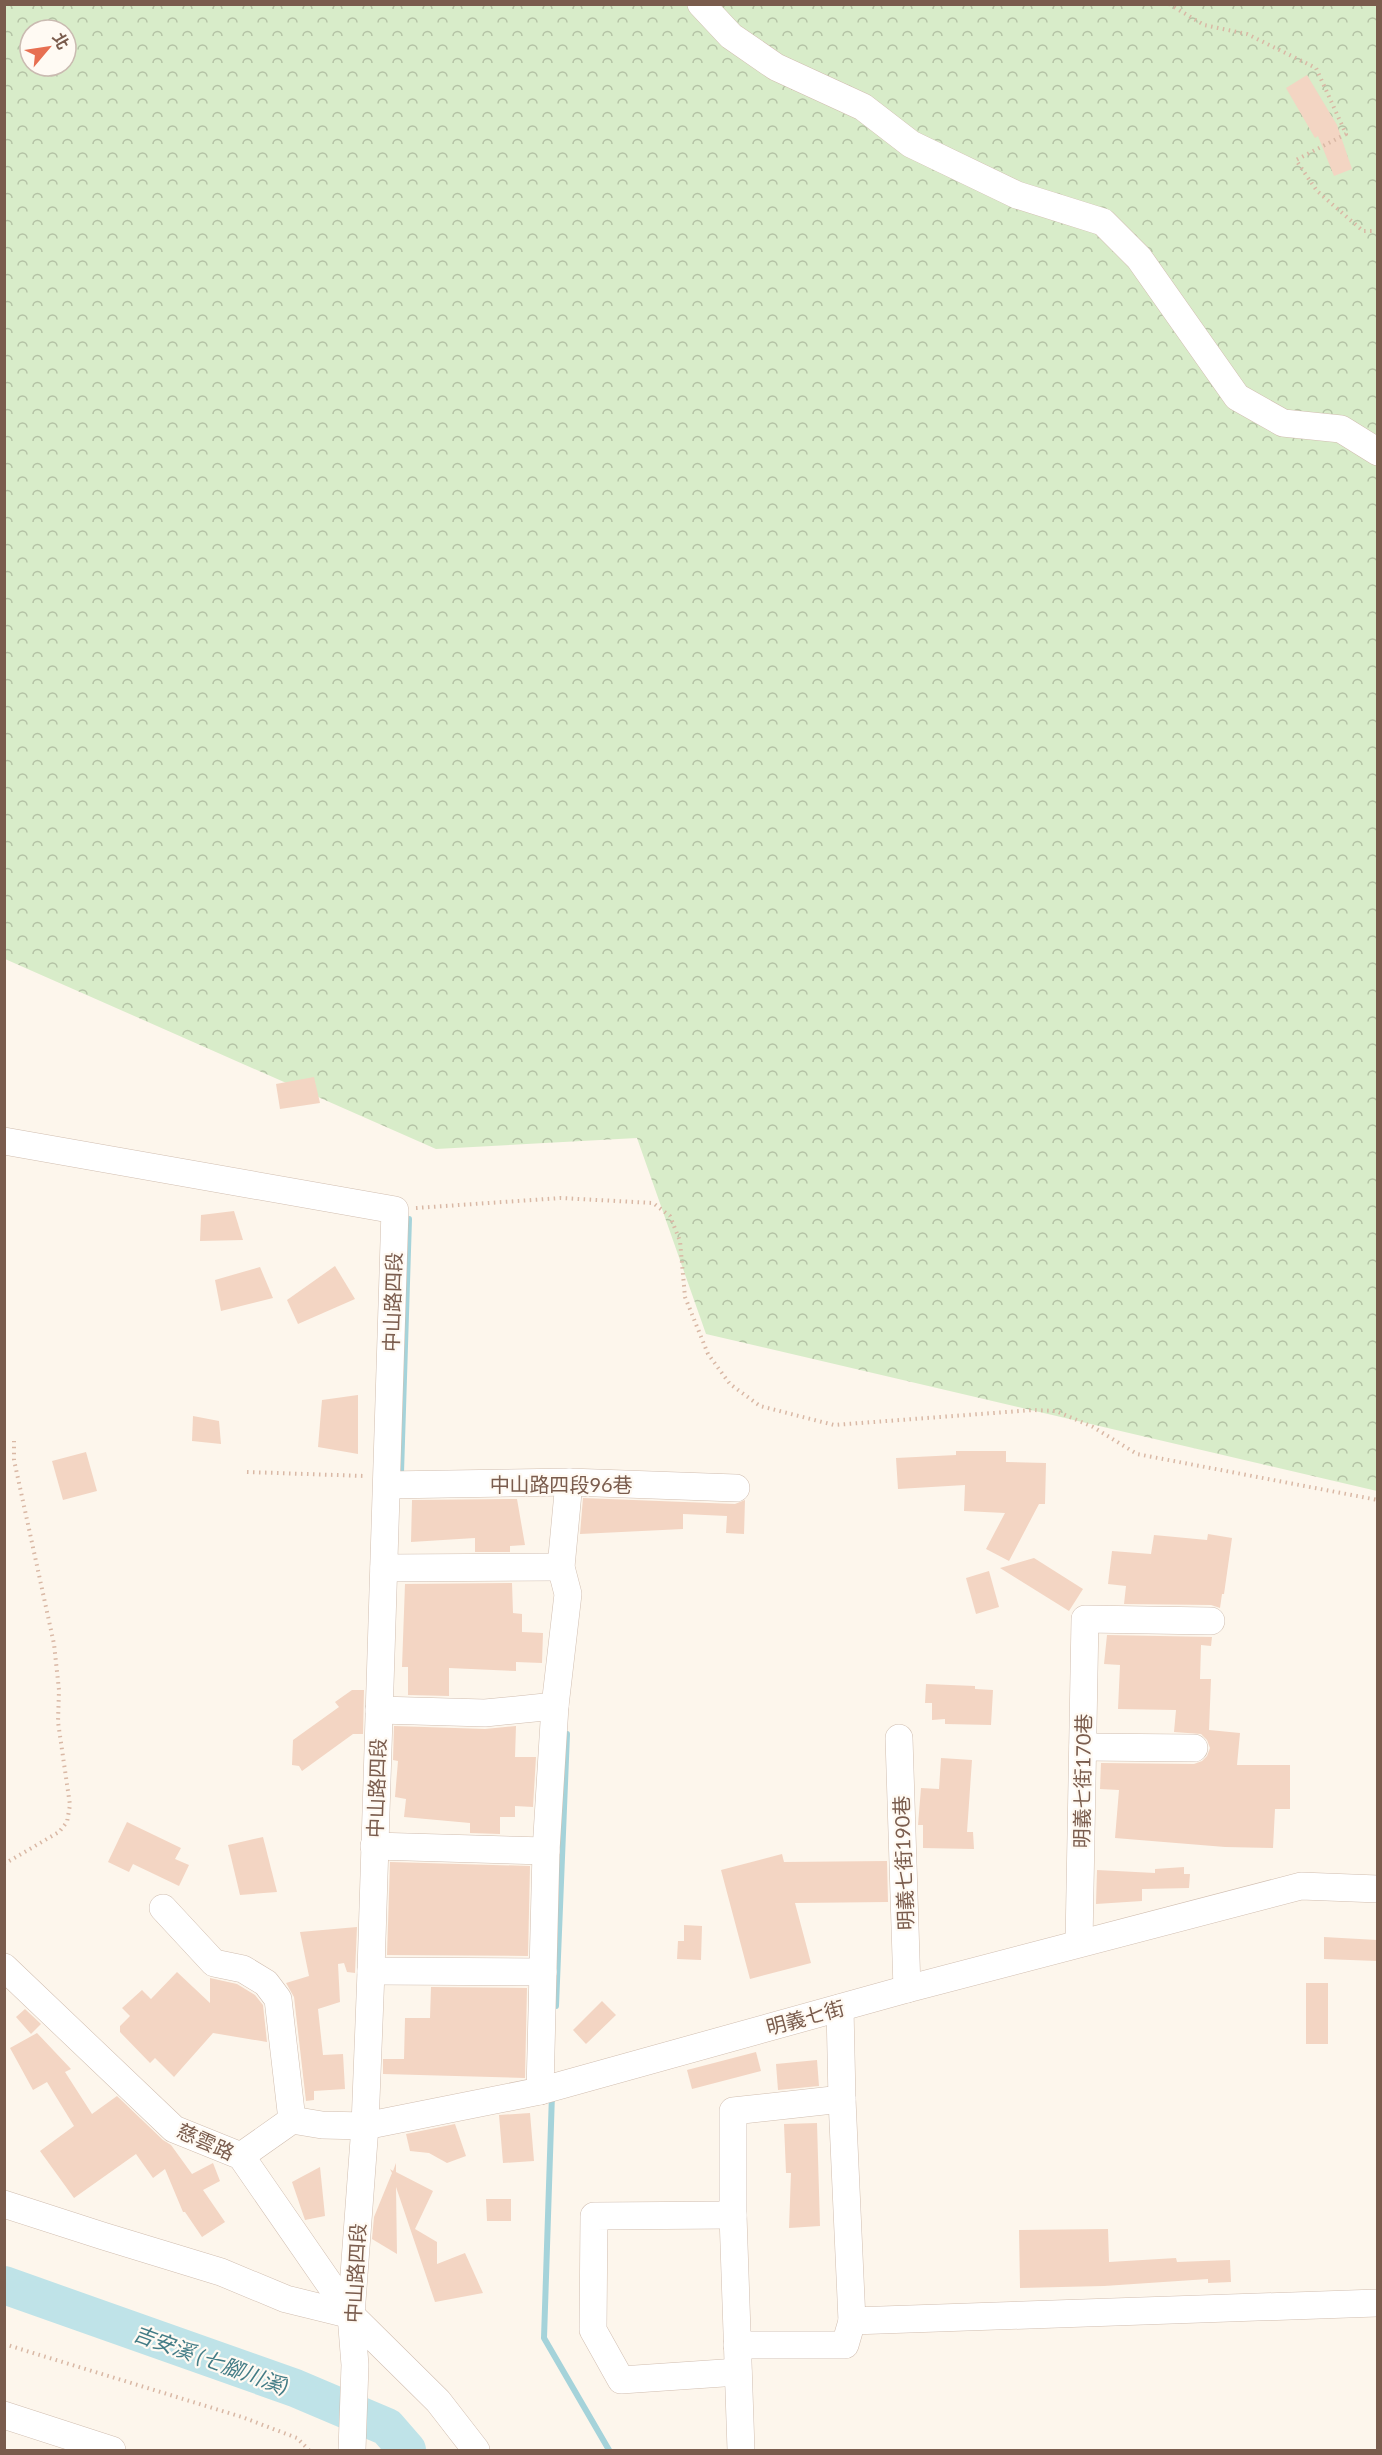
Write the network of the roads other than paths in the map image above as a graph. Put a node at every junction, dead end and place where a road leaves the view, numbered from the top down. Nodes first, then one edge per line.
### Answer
1 (701, 4) edge
2 (1377, 452) edge
3 (4, 1141) edge
4 (387, 1481) junction
5 (569, 1482) junction
6 (736, 1488) dead end
7 (561, 1567) junction
8 (384, 1568) junction
9 (1211, 1621) dead end
10 (555, 1706) junction
11 (379, 1710) junction
12 (899, 1738) dead end
13 (1083, 1747) junction
14 (1194, 1748) dead end
15 (374, 1846) junction
16 (546, 1851) junction
17 (1377, 1889) edge
18 (163, 1908) dead end
19 (1080, 1943) junction
20 (4, 1967) edge
21 (371, 1971) junction
22 (543, 1972) junction
23 (907, 1989) junction
24 (840, 2008) junction
25 (548, 2088) junction
26 (842, 2099) junction
27 (292, 2120) junction
28 (365, 2126) junction
29 (241, 2156) junction
30 (4, 2204) edge
31 (733, 2215) junction
32 (1377, 2303) edge
33 (351, 2315) junction
34 (852, 2321) junction
35 (737, 2345) junction
36 (738, 2372) junction
37 (4, 2415) edge
38 (112, 2451) edge
39 (352, 2451) edge
40 (476, 2451) edge
41 (741, 2451) edge

1 - 2 street
3 - 4 street, 中山路四段
4 - 5 street, 中山路四段96巷
4 - 8 street, 中山路四段
5 - 6 street, 中山路四段96巷
5 - 7 street
7 - 8 street
7 - 10 street
8 - 11 street, 中山路四段
9 - 13 street, 明義七街170巷
10 - 11 street
10 - 16 street
11 - 15 street, 中山路四段
12 - 23 street, 明義七街190巷
13 - 14 street
13 - 19 street, 明義七街170巷
15 - 16 street
15 - 21 street, 中山路四段
16 - 22 street
17 - 19 street, 明義七街
18 - 27 street
19 - 23 street, 明義七街
20 - 29 street, 慈雲路
21 - 22 street
21 - 28 street, 中山路四段
22 - 25 street
23 - 24 street, 明義七街
24 - 25 street, 明義七街
24 - 26 street
25 - 28 street, 明義七街
26 - 31 street
26 - 34 street
27 - 28 street, 明義七街
27 - 29 street
28 - 33 street, 中山路四段
29 - 33 street, 慈雲路
30 - 33 street
31 - 35 street
31 - 36 street
32 - 34 street
33 - 39 street, 中山路四段
33 - 40 street, 慈雲路
34 - 35 street
35 - 36 street
36 - 41 street
37 - 38 street

